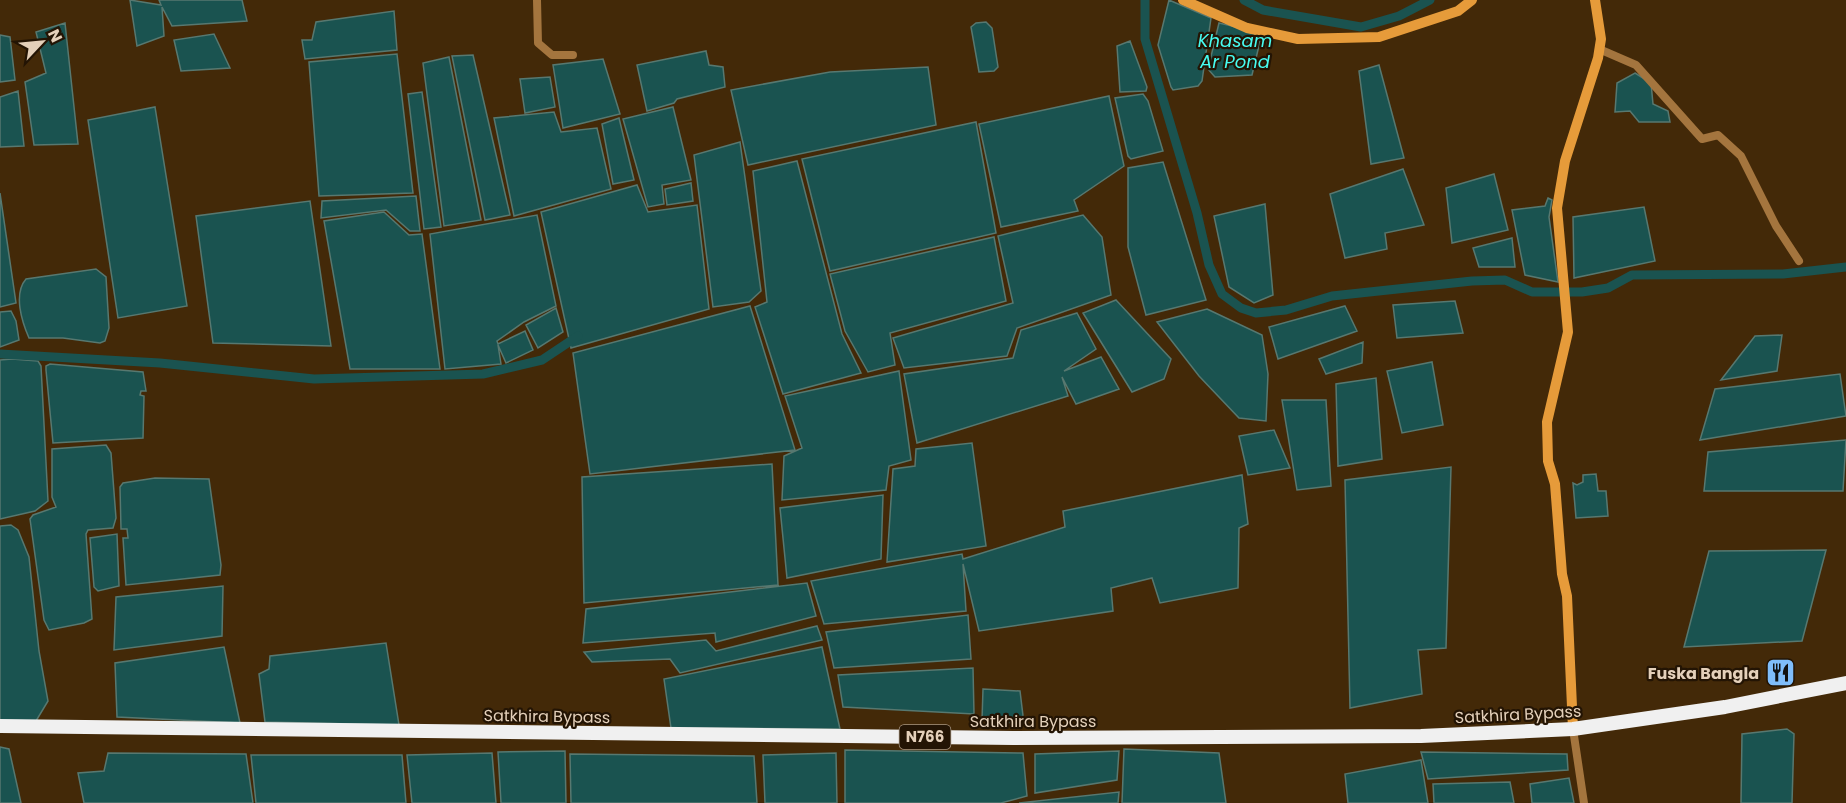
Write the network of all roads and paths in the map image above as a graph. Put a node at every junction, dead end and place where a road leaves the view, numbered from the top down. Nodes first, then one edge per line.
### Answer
1 (537, 0) edge
2 (1183, 0) edge
3 (1472, 0) edge
4 (1595, 0) edge
5 (1599, 50) junction
6 (573, 55) dead end
7 (1799, 261) dead end
8 (1846, 683) edge
9 (0, 726) edge
10 (1573, 729) junction
11 (1584, 803) edge

1 - 6 street
2 - 3 street
4 - 5 street
5 - 7 street
5 - 10 street
8 - 10 highway, Satkhira Bypass / N766
9 - 10 highway, Satkhira Bypass / N766
10 - 11 street

